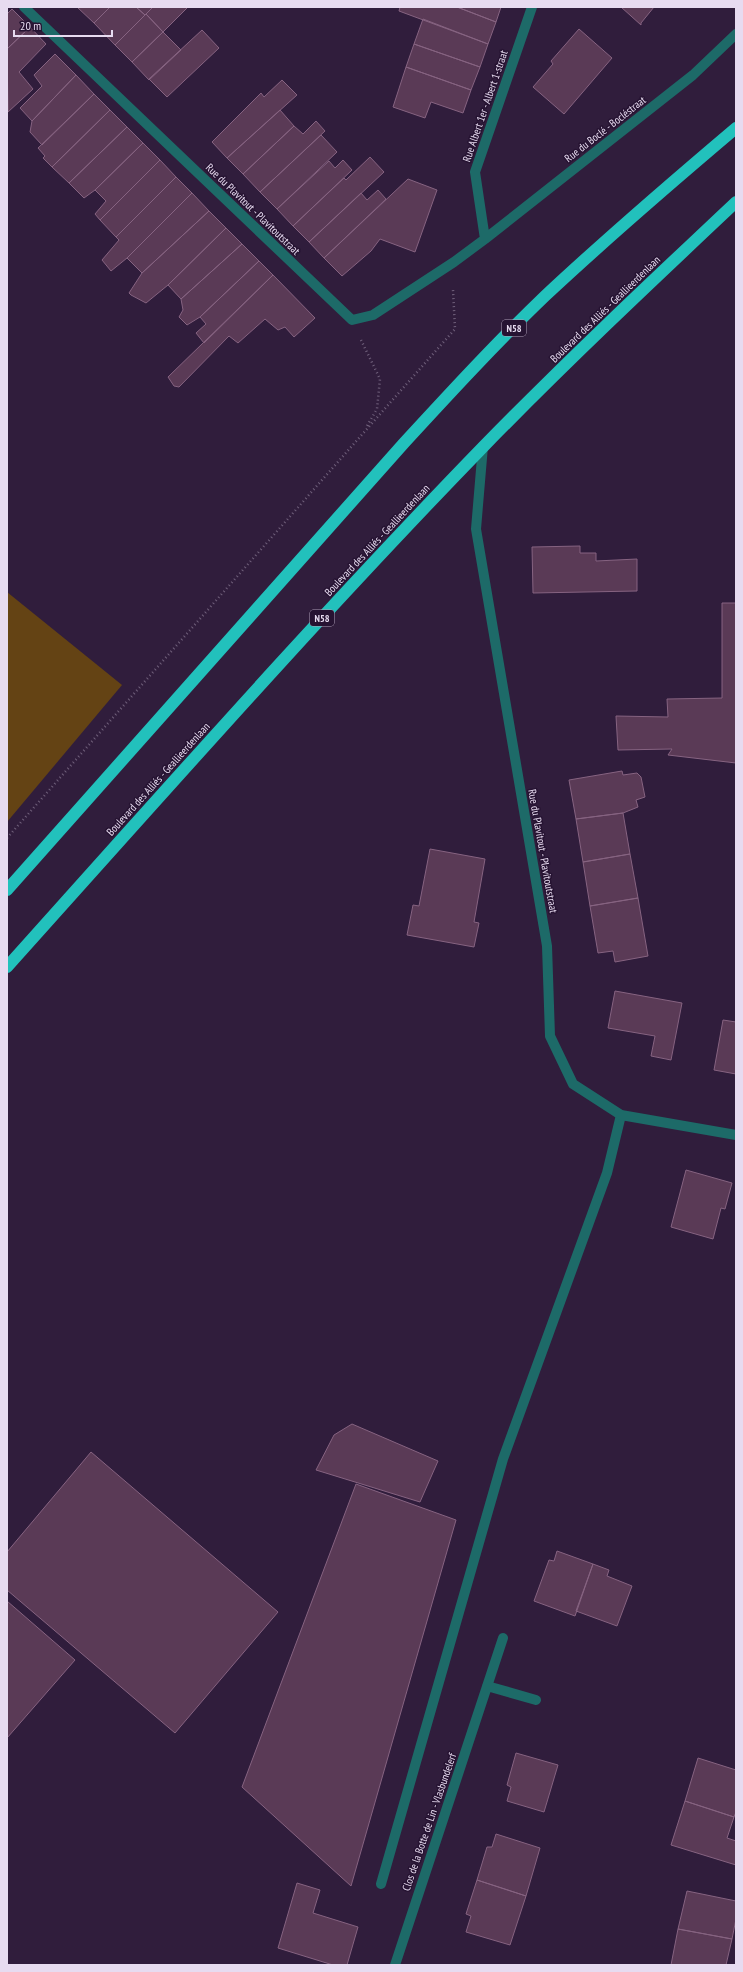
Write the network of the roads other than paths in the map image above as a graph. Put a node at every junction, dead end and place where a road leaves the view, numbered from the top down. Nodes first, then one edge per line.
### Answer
1 (24, 7) edge
2 (532, 7) edge
3 (736, 34) edge
4 (736, 128) edge
5 (736, 202) edge
6 (485, 239) junction
7 (484, 446) junction
8 (7, 890) edge
9 (7, 967) edge
10 (621, 1115) junction
11 (736, 1135) edge
12 (503, 1638) dead end
13 (487, 1686) junction
14 (536, 1700) dead end
15 (381, 1884) dead end
16 (394, 1965) edge

1 - 6 street, Rue du Plavitout - Plavitoutstraat
2 - 6 street, Rue Albert 1er - Albert 1-straat
3 - 6 street, Rue du Boclé - Bocléstraat
4 - 8 highway, N58
5 - 7 highway, Boulevard des Alliés - Geallieerdenlaan / N58
7 - 9 highway, Boulevard des Alliés - Geallieerdenlaan / N58
7 - 10 street, Rue du Plavitout - Plavitoutstraat
10 - 11 street, Rue du Plavitout - Plavitoutstraat
10 - 15 street
12 - 13 street, Clos de la Botte de Lin - Vlasbundelerf
13 - 14 street
13 - 16 street, Clos de la Botte de Lin - Vlasbundelerf

